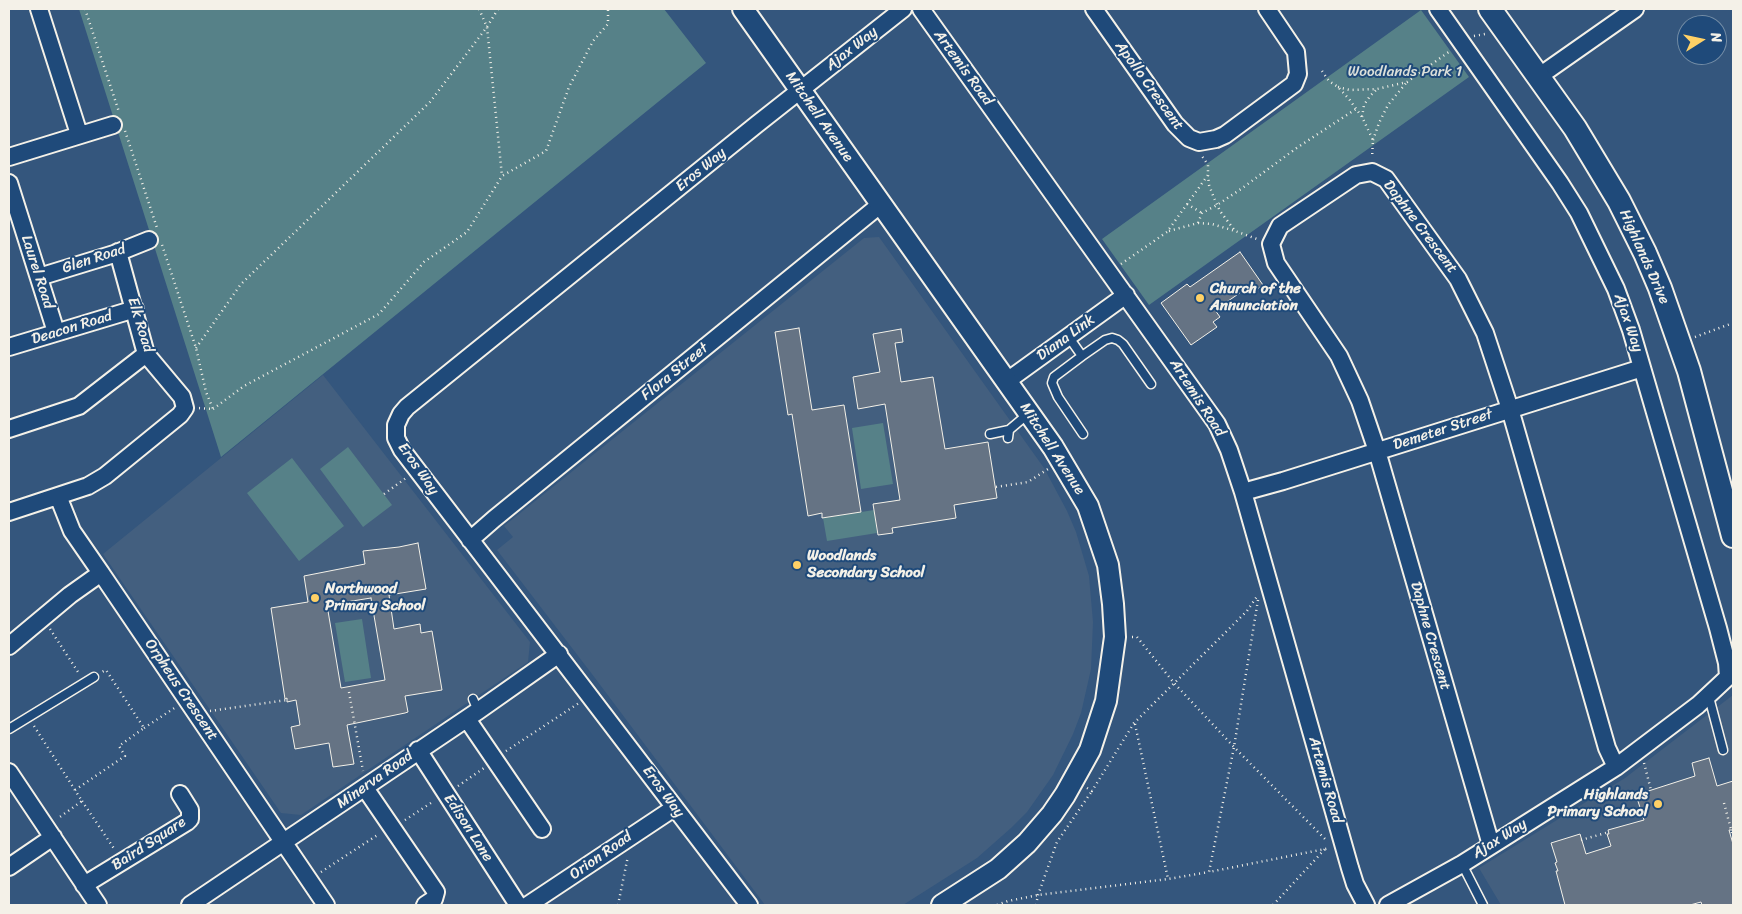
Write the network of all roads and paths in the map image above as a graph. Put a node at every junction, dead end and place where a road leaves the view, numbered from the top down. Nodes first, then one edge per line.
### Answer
1 (39, 9) edge
2 (85, 9) edge
3 (478, 9) edge
4 (498, 9) edge
5 (608, 9) edge
6 (743, 9) edge
7 (903, 9) edge
8 (921, 9) edge
9 (1094, 9) edge
10 (1267, 9) edge
11 (1438, 9) edge
12 (1490, 9) edge
13 (1635, 9) edge
14 (487, 27) junction
15 (1450, 51) dead end
16 (1322, 71) dead end
17 (1538, 77) junction
18 (1407, 82) junction
19 (1338, 87) junction
20 (1377, 89) junction
21 (800, 90) junction
22 (1356, 109) junction
23 (1362, 117) junction
24 (118, 120) junction
25 (78, 134) junction
26 (1373, 140) junction
27 (1373, 148) dead end
28 (9, 157) edge
29 (1204, 159) dead end
30 (1208, 175) junction
31 (502, 176) junction
32 (9, 183) edge
33 (881, 204) junction
34 (1187, 204) junction
35 (1217, 205) junction
36 (1202, 213) junction
37 (1198, 223) junction
38 (1236, 231) junction
39 (1167, 232) junction
40 (1242, 234) dead end
41 (157, 240) junction
42 (118, 252) junction
43 (1120, 265) dead end
44 (39, 277) junction
45 (1126, 295) junction
46 (135, 309) junction
47 (1733, 323) edge
48 (56, 332) junction
49 (1068, 336) junction
50 (1692, 338) dead end
51 (9, 347) edge
52 (196, 348) junction
53 (146, 354) junction
54 (1082, 356) junction
55 (1642, 368) junction
56 (1007, 381) junction
57 (1151, 384) dead end
58 (213, 409) junction
59 (1510, 409) junction
60 (182, 411) junction
61 (1029, 413) junction
62 (9, 429) edge
63 (990, 434) dead end
64 (1083, 434) dead end
65 (1377, 451) junction
66 (1062, 460) junction
67 (417, 469) junction
68 (996, 487) dead end
69 (1243, 492) junction
70 (384, 494) dead end
71 (58, 496) junction
72 (9, 512) edge
73 (1733, 536) edge
74 (470, 540) junction
75 (101, 573) junction
76 (42, 618) junction
77 (1115, 637) junction
78 (9, 646) edge
79 (559, 654) junction
80 (1731, 676) edge
81 (94, 677) joint
82 (84, 683) junction
83 (1174, 683) junction
84 (349, 692) dead end
85 (1708, 697) junction
86 (287, 700) dead end
87 (192, 706) junction
88 (473, 710) junction
89 (28, 717) junction
90 (1134, 723) junction
91 (144, 728) junction
92 (9, 729) edge
93 (1234, 747) junction
94 (418, 750) junction
95 (1723, 750) dead end
96 (1642, 758) dead end
97 (1616, 767) junction
98 (9, 772) edge
99 (1075, 778) junction
100 (368, 785) junction
101 (75, 790) junction
102 (1651, 790) dead end
103 (1092, 791) junction
104 (180, 794) dead end
105 (82, 801) junction
106 (1724, 803) dead end
107 (674, 808) junction
108 (542, 829) dead end
109 (1608, 832) dead end
110 (53, 837) junction
111 (1733, 837) edge
112 (624, 840) junction
113 (1581, 840) dead end
114 (284, 843) junction
115 (1491, 845) junction
116 (1325, 849) junction
117 (123, 861) junction
118 (1462, 864) junction
119 (9, 867) edge
120 (1210, 872) junction
121 (1168, 879) junction
122 (84, 884) junction
123 (1038, 895) junction
124 (98, 905) edge
125 (190, 905) edge
126 (326, 905) edge
127 (426, 905) edge
128 (518, 905) edge
129 (528, 905) edge
130 (618, 905) edge
131 (749, 905) edge
132 (944, 905) edge
133 (997, 905) edge
134 (1036, 905) edge
135 (1273, 905) edge
136 (1366, 905) edge
137 (1388, 905) edge
138 (1483, 905) edge

1 - 25 street
2 - 24 path
3 - 14 path
4 - 14 path
5 - 31 path
6 - 21 street, Mitchell Avenue
7 - 21 street, Ajax Way
8 - 45 street, Artemis Road
9 - 10 street, Apollo Crescent
11 - 55 street, Ajax Way
12 - 17 main road, Highlands Drive
13 - 17 street
14 - 31 path
14 - 52 path
15 - 18 path
16 - 19 path
17 - 73 main road, Highlands Drive
18 - 20 path
18 - 26 path
19 - 20 path
19 - 22 path
20 - 23 path
21 - 33 street, Mitchell Avenue
21 - 67 street, Eros Way
22 - 23 path
22 - 35 path
23 - 26 path
24 - 25 street
24 - 41 path
25 - 28 street
26 - 27 path
29 - 30 path
30 - 34 path
30 - 35 path
31 - 58 path
32 - 44 street, Laurel Road
33 - 56 street, Mitchell Avenue
33 - 74 street, Flora Street
34 - 36 path
34 - 39 path
35 - 36 path
35 - 38 path
36 - 37 path
37 - 38 path
37 - 39 path
38 - 40 path
39 - 43 path
41 - 42 street, Glen Road
41 - 52 path
42 - 44 street, Glen Road
42 - 46 street, Elk Road
44 - 48 street, Laurel Road
45 - 49 street, Diana Link
45 - 69 street, Artemis Road
46 - 48 street, Deacon Road
46 - 53 street, Elk Road
47 - 50 path
48 - 51 street, Deacon Road
49 - 54 lane
49 - 56 street, Diana Link
52 - 58 path
53 - 60 street, Elk Road
53 - 62 street
54 - 57 lane
54 - 64 lane
55 - 59 street, Demeter Street
55 - 80 street, Ajax Way
56 - 61 street, Mitchell Avenue
58 - 60 path
59 - 65 street, Demeter Street
59 - 65 street, Daphne Crescent
59 - 97 street, Daphne Crescent
60 - 71 street
61 - 63 lane
61 - 66 street, Mitchell Avenue
65 - 69 street, Demeter Street
65 - 115 street, Daphne Crescent
66 - 68 path
66 - 77 street, Mitchell Avenue
67 - 70 path
67 - 74 street, Eros Way
69 - 136 street, Artemis Road
71 - 72 street
71 - 75 street, Orpheus Crescent
74 - 79 street, Eros Way
75 - 76 street
75 - 87 street, Orpheus Crescent
76 - 78 street
76 - 82 path
77 - 83 path
77 - 99 street, Mitchell Avenue
79 - 88 street, Minerva Road
79 - 107 street, Eros Way
80 - 85 street, Ajax Way
81 - 82 lane
81 - 91 path
82 - 89 lane
83 - 90 path
83 - 93 path
83 - 93 path
84 - 100 path
85 - 95 lane
85 - 97 street, Ajax Way
86 - 87 path
87 - 91 path
87 - 114 street, Orpheus Crescent
88 - 94 street, Minerva Road
88 - 108 street
89 - 92 lane
89 - 101 path
90 - 103 path
90 - 121 path
91 - 101 path
93 - 116 path
93 - 120 path
94 - 100 street, Minerva Road
94 - 128 street, Edison Lane
96 - 102 path
97 - 115 street, Ajax Way
98 - 110 street
99 - 103 path
99 - 132 street, Mitchell Avenue
100 - 114 street, Minerva Road
100 - 127 street
101 - 105 path
103 - 123 path
104 - 117 street, Baird Square
105 - 110 path
105 - 117 path
106 - 111 path
107 - 112 street, Orion Road
107 - 131 street, Eros Way
109 - 113 path
110 - 119 street
110 - 122 street
112 - 129 street, Orion Road
112 - 130 path
114 - 125 street, Minerva Road
114 - 126 street, Orpheus Crescent
115 - 118 street, Ajax Way
116 - 120 path
116 - 135 path
117 - 122 street, Baird Square
118 - 137 street, Ajax Way
118 - 138 lane
120 - 121 path
121 - 123 path
122 - 124 street
123 - 133 path
123 - 134 path

